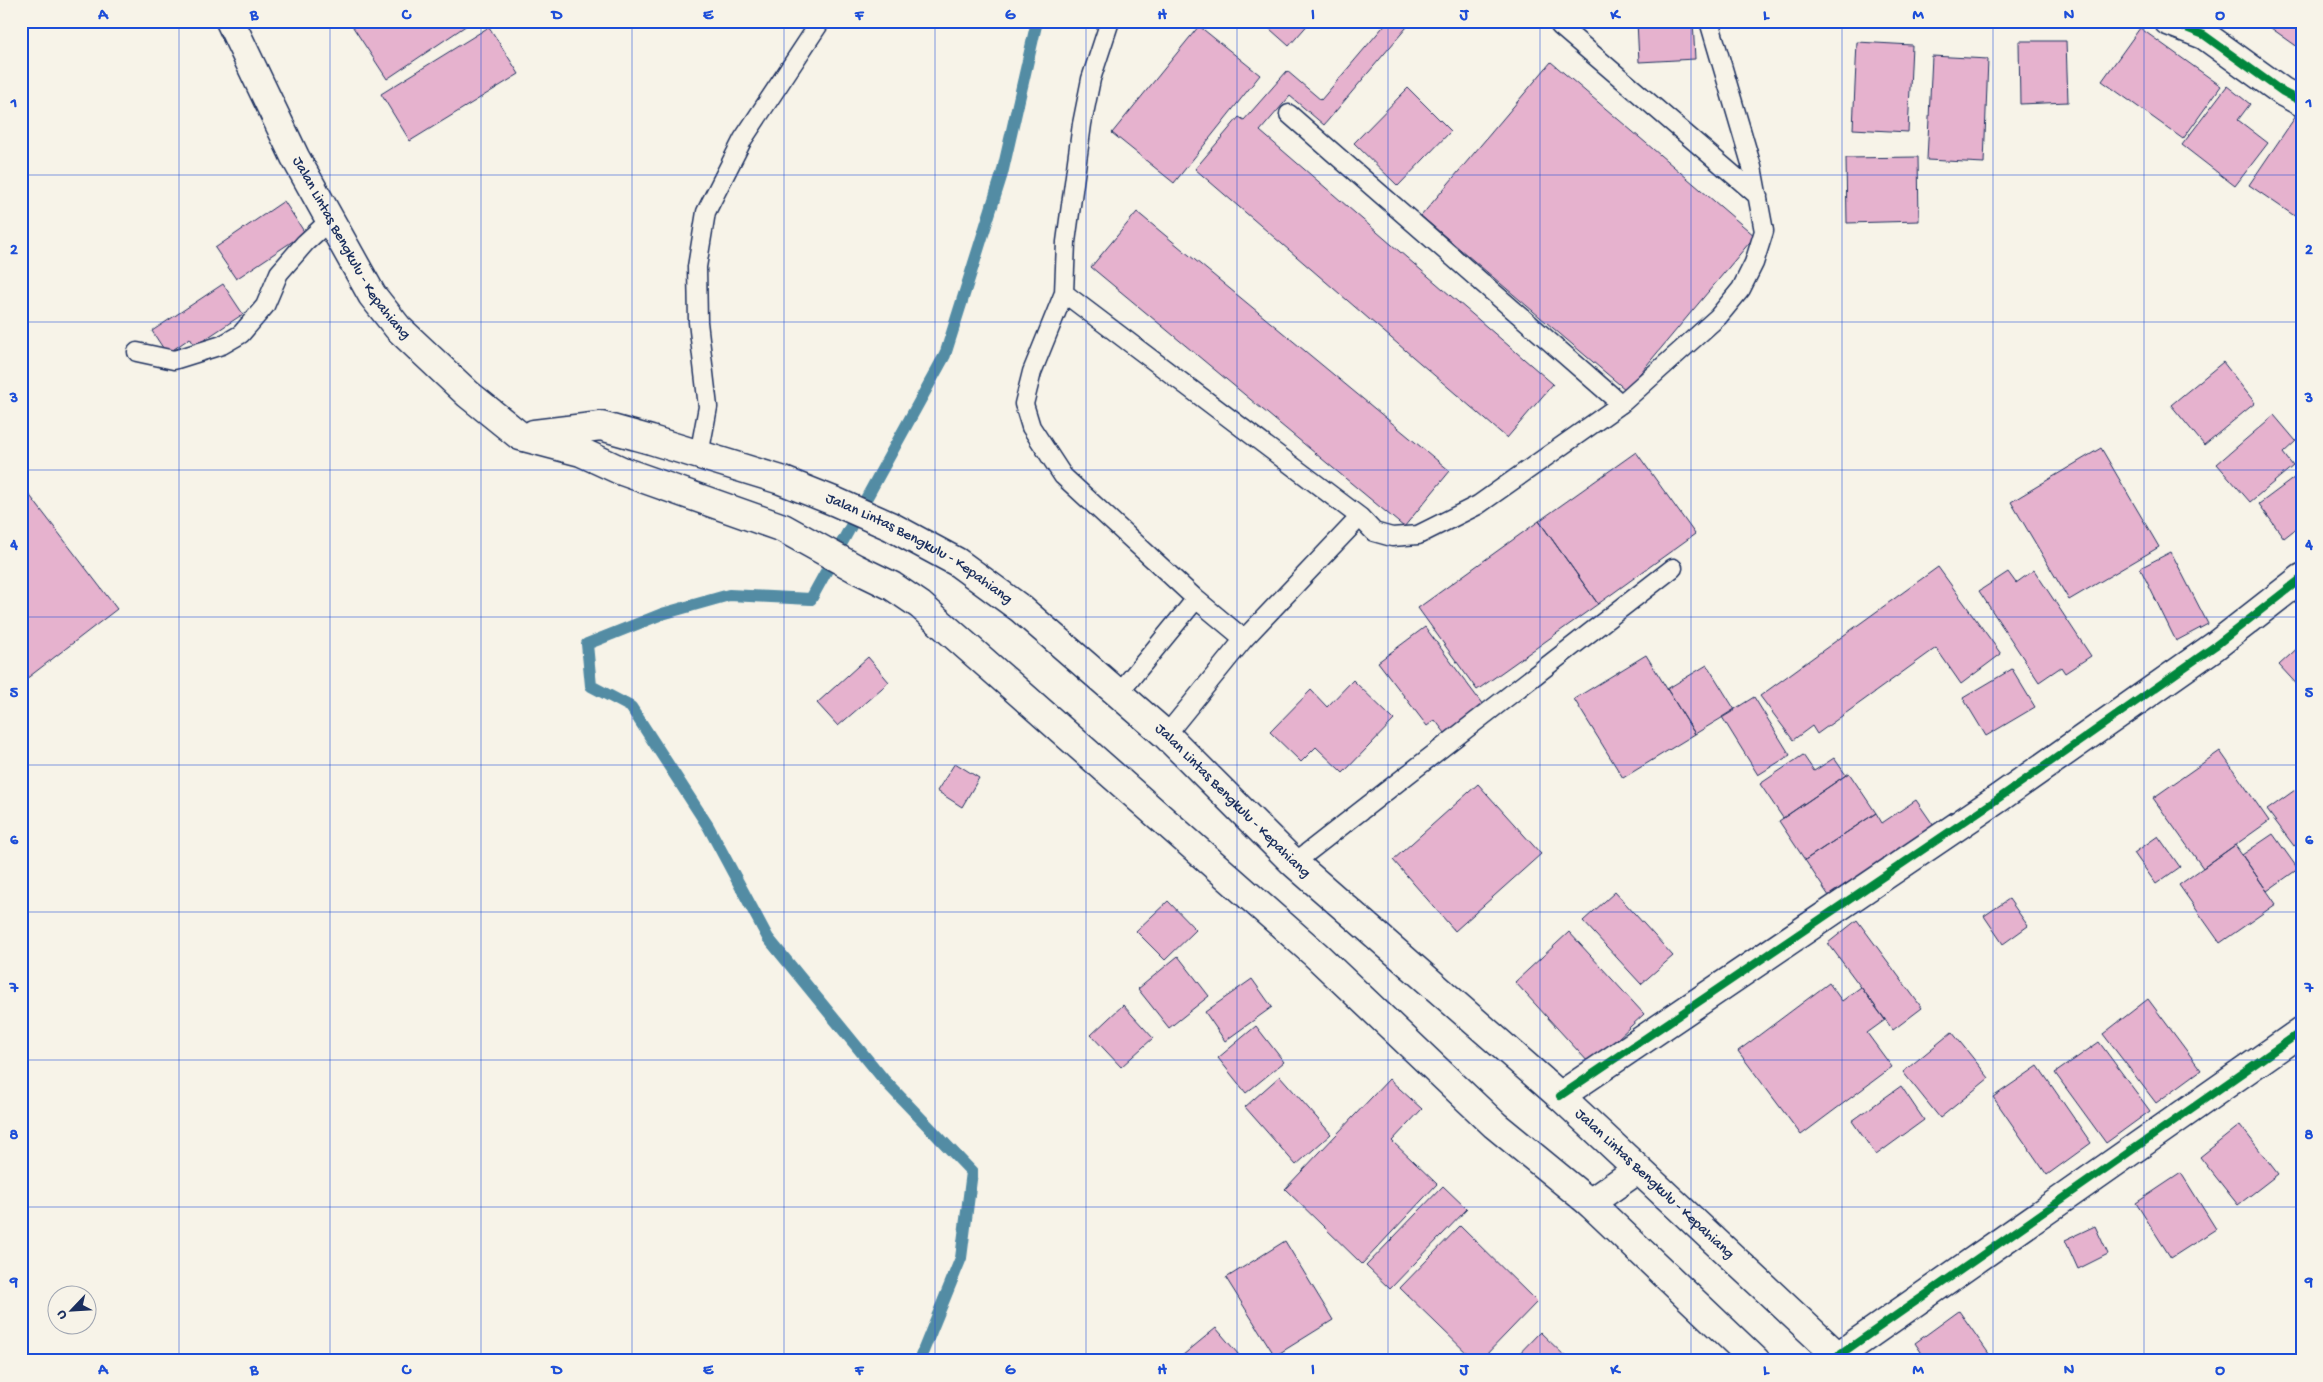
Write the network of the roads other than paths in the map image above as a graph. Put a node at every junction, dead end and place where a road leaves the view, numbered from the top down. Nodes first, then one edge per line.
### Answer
1 (230, 21) edge
2 (821, 21) edge
3 (1110, 21) edge
4 (1709, 21) edge
5 (2168, 21) edge
6 (1560, 26) dead end
7 (2302, 102) edge
8 (1289, 114) dead end
9 (1758, 196) junction
10 (330, 220) junction
11 (1064, 293) junction
12 (137, 352) dead end
13 (1621, 404) junction
14 (520, 436) junction
15 (699, 455) junction
16 (1360, 517) junction
17 (1673, 568) dead end
18 (2302, 578) edge
19 (1196, 599) junction
20 (1244, 639) junction
21 (1119, 693) junction
22 (1166, 735) junction
23 (1294, 863) junction
24 (2302, 1031) edge
25 (1560, 1096) junction
26 (1637, 1170) junction
27 (1590, 1203) junction
28 (1840, 1358) edge
29 (1756, 1361) edge

1 - 10 main road, Jalan Lintas Bengkulu - Kepahiang
2 - 15 lane
3 - 11 lane
4 - 9 lane
5 - 7 main road
6 - 9 lane
8 - 13 lane
9 - 13 lane
10 - 12 lane
10 - 14 main road, Jalan Lintas Bengkulu - Kepahiang
11 - 16 lane
11 - 19 lane
13 - 16 lane
14 - 15 main road, Jalan Lintas Bengkulu - Kepahiang
14 - 27 main road, Jalan Lintas Bengkulu - Kepahiang
15 - 21 main road, Jalan Lintas Bengkulu - Kepahiang
16 - 20 lane
17 - 23 lane
18 - 25 main road
19 - 20 lane
19 - 21 lane
20 - 22 lane
21 - 22 main road, Jalan Lintas Bengkulu - Kepahiang
22 - 23 main road, Jalan Lintas Bengkulu - Kepahiang
23 - 25 main road, Jalan Lintas Bengkulu - Kepahiang
24 - 28 main road
25 - 26 main road, Jalan Lintas Bengkulu - Kepahiang
26 - 27 main road
26 - 28 main road, Jalan Lintas Bengkulu - Kepahiang
27 - 29 main road, Jalan Lintas Bengkulu - Kepahiang

